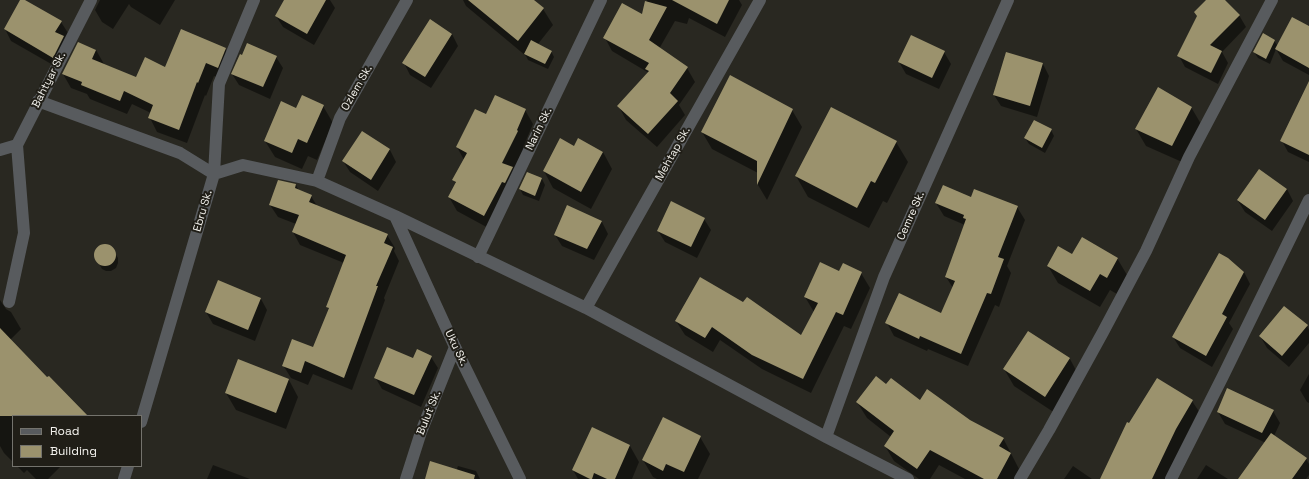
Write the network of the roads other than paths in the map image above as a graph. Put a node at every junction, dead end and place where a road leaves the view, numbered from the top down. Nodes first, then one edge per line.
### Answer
1 (91, 0) edge
2 (254, 0) edge
3 (407, 0) edge
4 (601, 0) edge
5 (760, 0) edge
6 (1008, 0) edge
7 (1272, 0) edge
8 (38, 101) junction
9 (17, 145) junction
10 (0, 150) edge
11 (214, 174) junction
12 (317, 181) junction
13 (1309, 200) edge
14 (395, 216) junction
15 (478, 257) junction
16 (9, 302) dead end
17 (586, 308) junction
18 (455, 348) junction
19 (142, 419) edge
20 (826, 437) junction
21 (128, 467) edge
22 (124, 479) edge
23 (406, 479) edge
24 (520, 479) edge
25 (908, 479) edge
26 (1020, 479) edge
27 (1171, 479) edge

1 - 8 street, Bahtyar Sk.
2 - 11 street, Ebru Sk.
3 - 12 street, Ozlem Sk.
4 - 15 street, Narin Sk.
5 - 17 street, Mehtap Sk.
6 - 20 street, Cemre Sk.
7 - 26 street
8 - 9 street, Bahtyar Sk.
8 - 11 street
9 - 10 street
9 - 16 street
11 - 12 street
11 - 19 street, Ebru Sk.
12 - 14 street
13 - 27 street
14 - 15 street
14 - 18 street, Uku Sk.
15 - 17 street
17 - 20 street
18 - 23 street, Bulut Sk.
18 - 24 street, Uku Sk.
20 - 25 street
21 - 22 street

